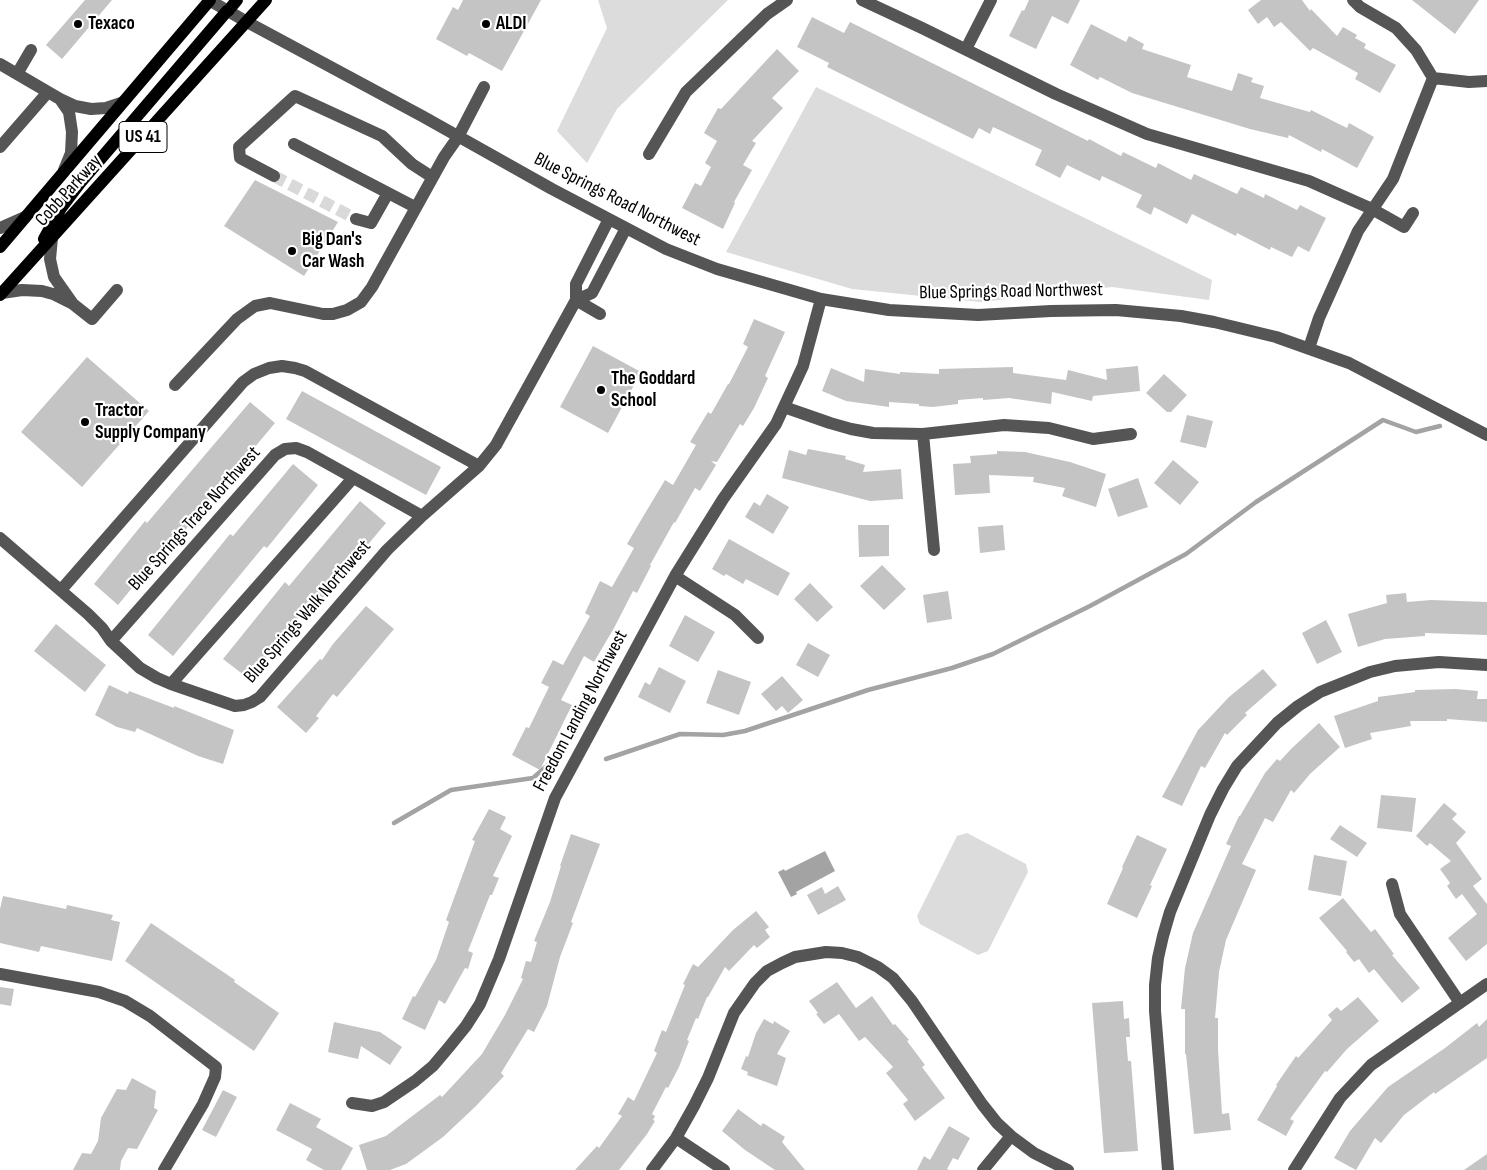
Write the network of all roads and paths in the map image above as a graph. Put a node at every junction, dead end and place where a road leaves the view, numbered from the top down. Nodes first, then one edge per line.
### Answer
1 (209, 0) edge
2 (237, 0) edge
3 (266, 0) edge
4 (786, 0) edge
5 (862, 0) edge
6 (991, 0) edge
7 (1353, 0) edge
8 (227, 11) junction
9 (247, 22) junction
10 (966, 49) junction
11 (31, 50) dead end
12 (0, 64) edge
13 (17, 74) junction
14 (1433, 78) junction
15 (1487, 81) edge
16 (484, 87) dead end
17 (48, 92) junction
18 (60, 99) junction
19 (121, 103) junction
20 (458, 137) junction
21 (294, 144) dead end
22 (0, 147) edge
23 (650, 154) dead end
24 (61, 174) junction
25 (274, 176) tunnel mouth
26 (432, 177) junction
27 (388, 193) junction
28 (415, 207) junction
29 (1372, 209) junction
30 (1413, 213) dead end
31 (25, 218) junction
32 (356, 219) tunnel mouth
33 (609, 219) junction
34 (0, 228) edge
35 (626, 228) junction
36 (52, 238) junction
37 (0, 247) edge
38 (39, 251) junction
39 (117, 290) dead end
40 (1, 294) edge
41 (821, 299) junction
42 (576, 300) junction
43 (73, 304) junction
44 (600, 314) dead end
45 (1309, 348) junction
46 (175, 385) dead end
47 (784, 407) junction
48 (923, 434) junction
49 (1131, 434) dead end
50 (1487, 435) edge
51 (479, 466) junction
52 (353, 478) junction
53 (422, 516) junction
54 (0, 538) edge
55 (934, 550) dead end
56 (675, 576) junction
57 (61, 590) junction
58 (758, 638) dead end
59 (111, 641) junction
60 (1487, 665) edge
61 (171, 684) junction
62 (1392, 884) dead end
63 (0, 974) edge
64 (1487, 984) edge
65 (1460, 1002) junction
66 (352, 1103) dead end
67 (1011, 1136) junction
68 (676, 1138) junction
69 (164, 1170) edge
70 (652, 1170) edge
71 (724, 1170) edge
72 (983, 1170) edge
73 (1068, 1170) edge
74 (1168, 1170) edge
75 (1294, 1170) edge

1 - 8 street, Blue Springs Road Northwest
1 - 19 main road, Cobb Parkway / US 41
2 - 8 main road
3 - 9 main road, Cobb Parkway / US 41
4 - 23 street
5 - 10 street
6 - 10 street
7 - 14 street
8 - 9 street, Blue Springs Road Northwest
8 - 38 main road
9 - 20 street, Blue Springs Road Northwest
9 - 36 main road, Cobb Parkway / US 41
10 - 29 street
11 - 13 street
12 - 13 street
13 - 17 street
14 - 15 street
14 - 29 street
16 - 20 street
17 - 18 street
17 - 22 street
18 - 19 street
18 - 24 street
19 - 24 main road, Cobb Parkway / US 41
20 - 26 street
20 - 33 street, Blue Springs Road Northwest
21 - 27 street
24 - 31 main road, Cobb Parkway / US 41
25 - 26 street
26 - 28 street
27 - 28 street
27 - 32 street
28 - 46 street
29 - 30 street
29 - 45 street
31 - 34 street
31 - 37 main road, Cobb Parkway / US 41
33 - 35 street, Blue Springs Road Northwest
33 - 42 street, Blue Springs Walk Northwest
35 - 41 street, Blue Springs Road Northwest
35 - 42 street, Blue Springs Walk Northwest
36 - 38 main road, Cobb Parkway / US 41
36 - 43 street
38 - 40 main road, Cobb Parkway / US 41
39 - 43 street
40 - 43 street
41 - 45 street, Blue Springs Road Northwest
41 - 47 street, Freedom Landing Northwest
42 - 44 street
42 - 51 street, Blue Springs Walk Northwest
45 - 50 street, Blue Springs Road Northwest
47 - 48 street
47 - 56 street, Freedom Landing Northwest
48 - 49 street
48 - 55 street
51 - 53 street, Blue Springs Walk Northwest
51 - 57 street
52 - 53 street, Blue Springs Trace Northwest
52 - 59 street, Blue Springs Trace Northwest
52 - 61 street
53 - 61 street, Blue Springs Walk Northwest
54 - 57 street, Blue Springs Walk Northwest
56 - 58 street
56 - 66 street, Freedom Landing Northwest
57 - 59 street, Blue Springs Walk Northwest
59 - 61 street, Blue Springs Walk Northwest
60 - 74 street
62 - 65 street
63 - 69 street
64 - 65 street
65 - 75 street
67 - 68 street
67 - 72 street
67 - 73 street
68 - 70 street
68 - 71 street

